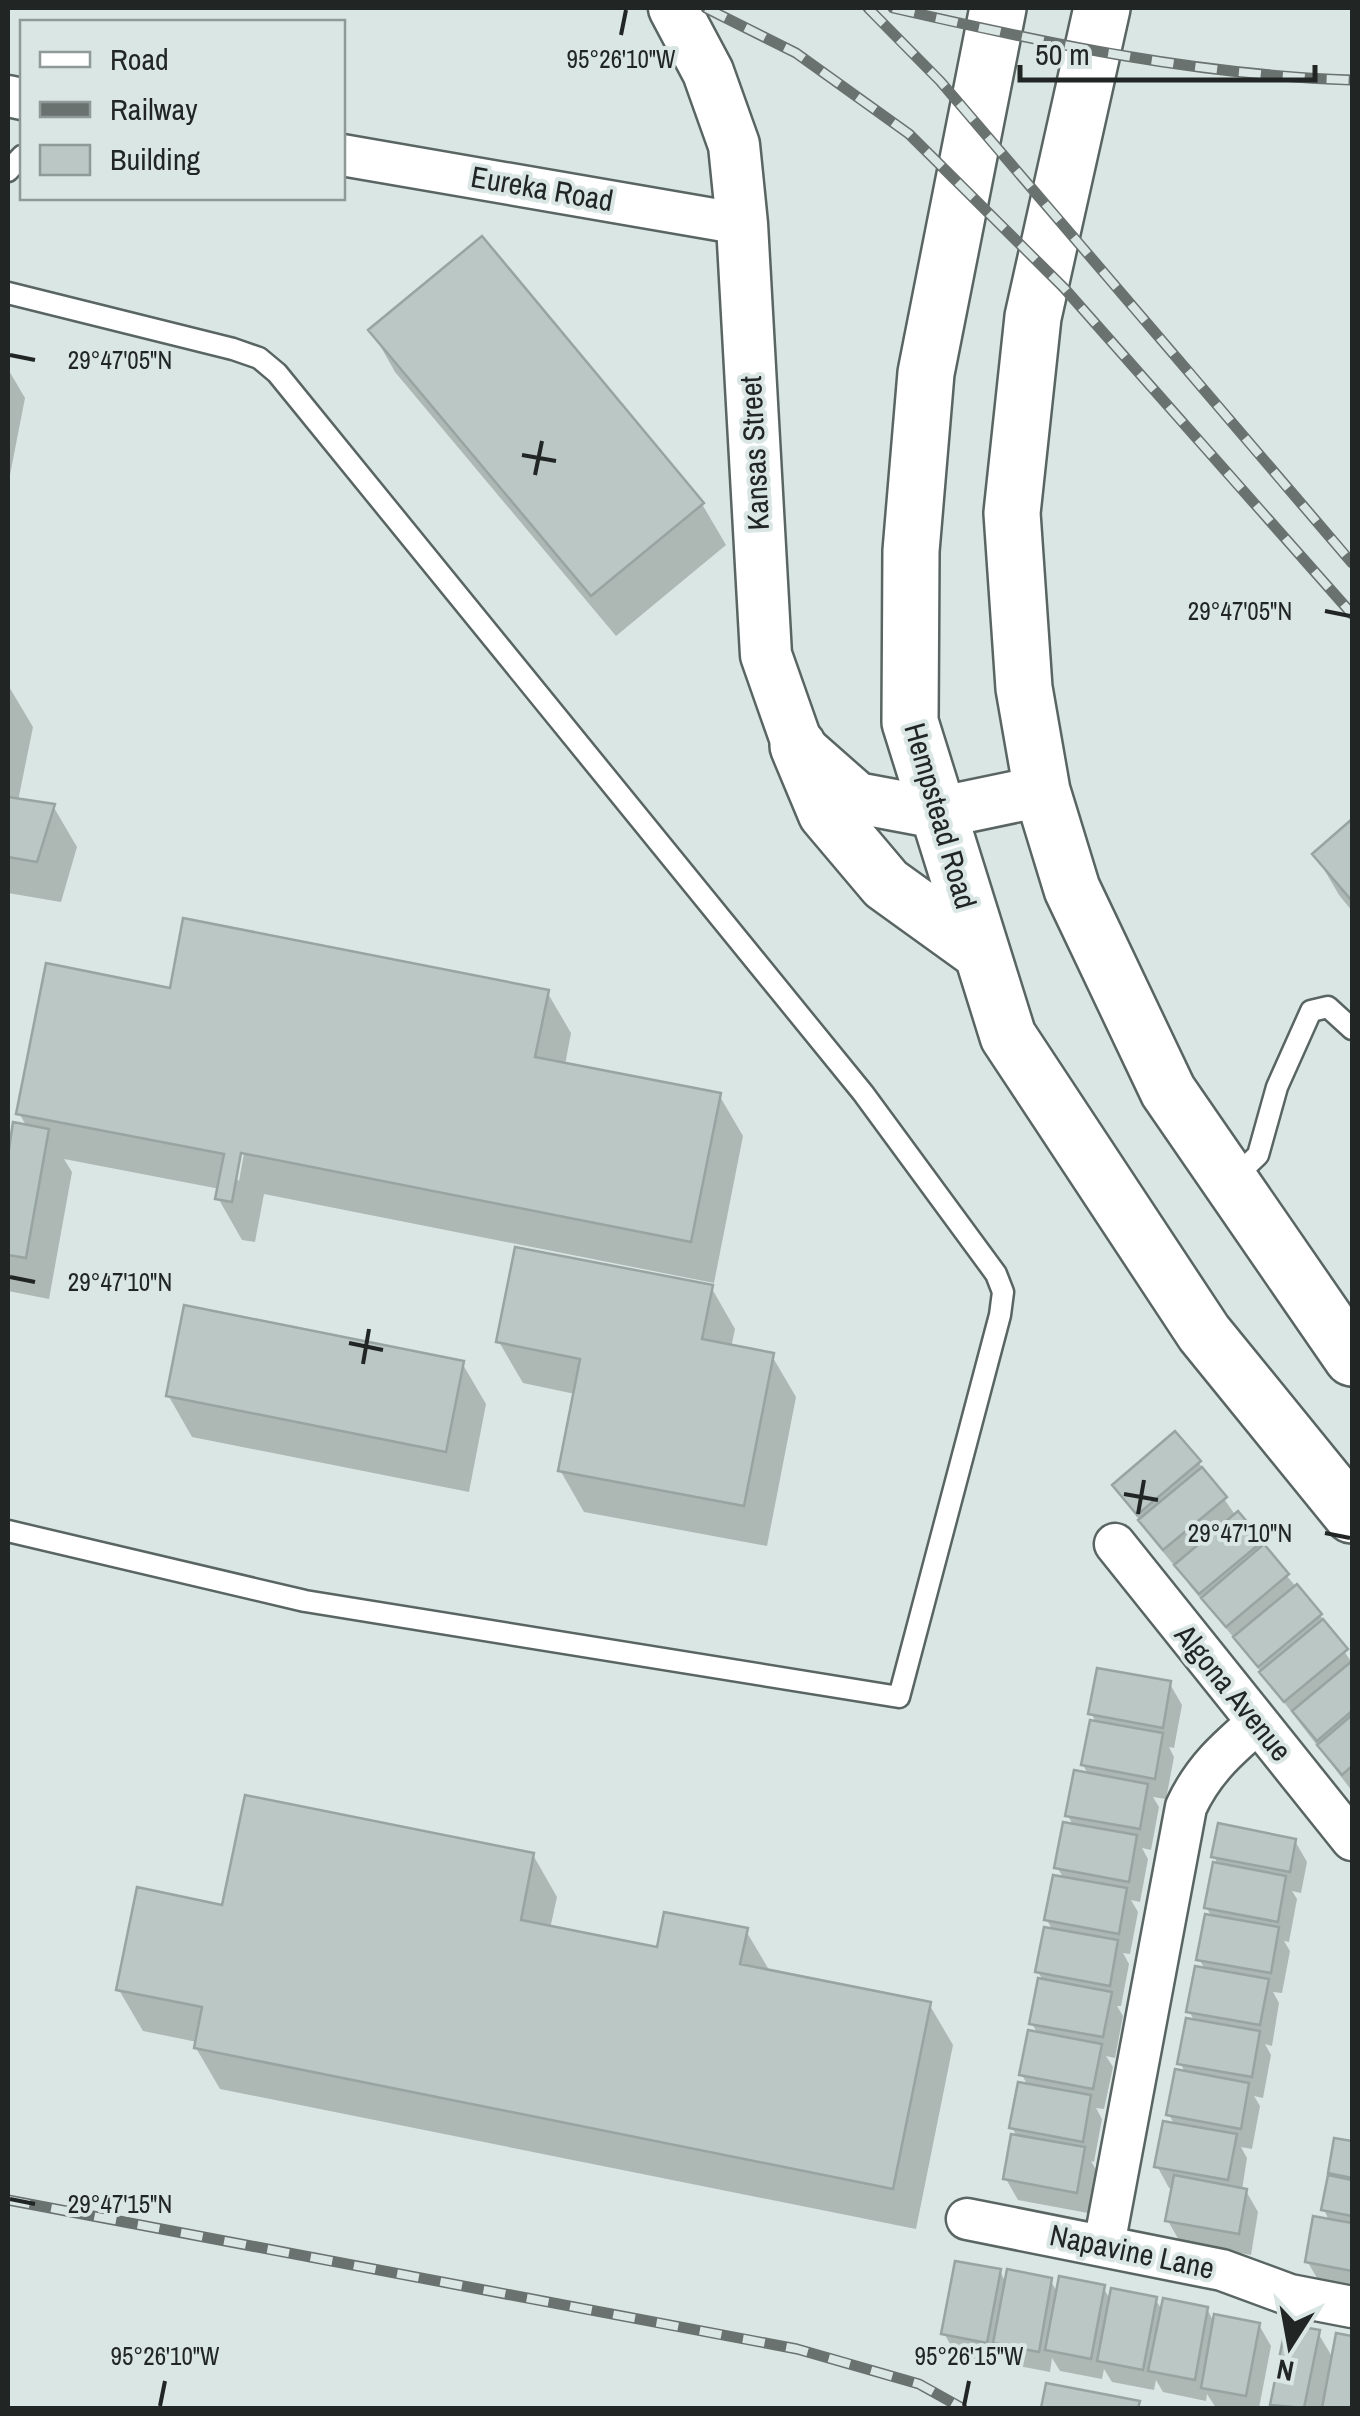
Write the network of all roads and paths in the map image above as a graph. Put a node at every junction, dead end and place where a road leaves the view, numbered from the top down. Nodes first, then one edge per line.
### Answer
1 (674, 8) edge
2 (998, 8) edge
3 (1102, 8) edge
4 (345, 156) edge
5 (742, 224) junction
6 (8, 294) edge
7 (798, 746) junction
8 (1042, 791) junction
9 (938, 814) junction
10 (979, 951) junction
11 (1352, 1029) edge
12 (1231, 1180) junction
13 (1352, 1358) edge
14 (1352, 1515) edge
15 (8, 1531) edge
16 (1115, 1544) dead end
17 (1258, 1724) junction
18 (1352, 1840) edge
19 (967, 2219) dead end
20 (1104, 2245) junction
21 (1352, 2307) edge

1 - 5 street, Kansas Street
2 - 9 main road, Hempstead Road
3 - 8 main road
4 - 5 street, Eureka Road
5 - 7 street, Kansas Street
6 - 15 lane
7 - 9 street, Kansas Street
7 - 10 main road
8 - 9 street
8 - 12 main road
9 - 10 main road, Hempstead Road
10 - 14 main road, Hempstead Road
11 - 12 lane
12 - 13 main road
16 - 17 street, Algona Avenue
17 - 18 street, Algona Avenue
17 - 20 street
19 - 20 street, Napavine Lane
20 - 21 street, Napavine Lane

